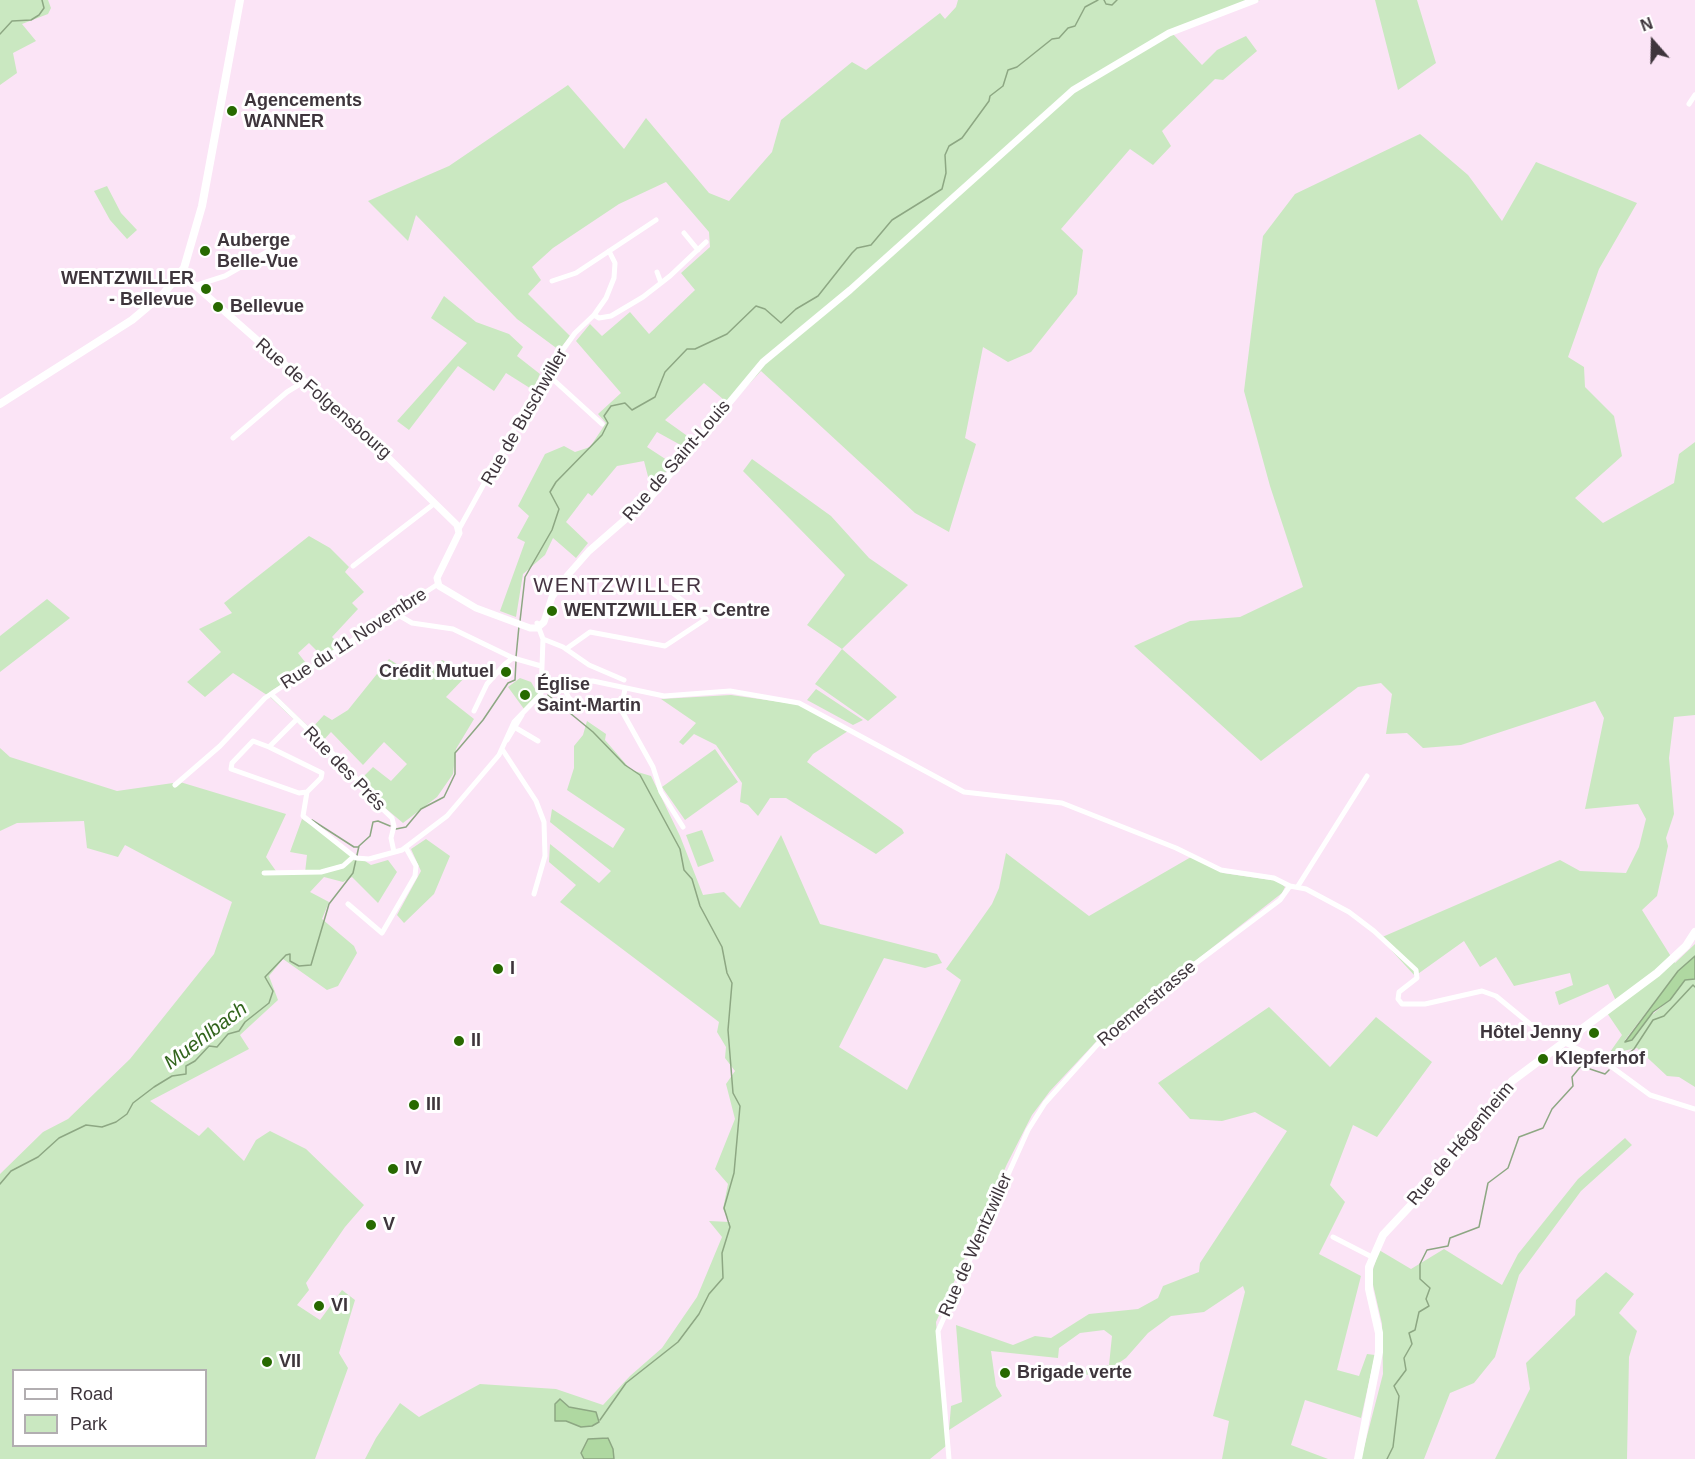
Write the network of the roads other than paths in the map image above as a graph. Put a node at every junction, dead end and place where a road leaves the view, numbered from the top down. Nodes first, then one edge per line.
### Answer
1 (240, 0) edge
2 (1255, 0) edge
3 (1695, 95) edge
4 (1689, 104) dead end
5 (656, 220) dead end
6 (684, 233) dead end
7 (293, 237) dead end
8 (706, 242) dead end
9 (698, 250) junction
10 (609, 251) junction
11 (657, 272) dead end
12 (181, 273) junction
13 (552, 281) dead end
14 (661, 283) junction
15 (197, 285) junction
16 (594, 315) junction
17 (546, 373) junction
18 (305, 381) junction
19 (0, 404) edge
20 (602, 424) dead end
21 (233, 438) dead end
22 (435, 503) junction
23 (459, 529) junction
24 (353, 566) dead end
25 (438, 584) junction
26 (660, 584) dead end
27 (395, 613) junction
28 (538, 625) junction
29 (543, 639) junction
30 (566, 649) junction
31 (515, 659) junction
32 (541, 666) junction
33 (562, 684) junction
34 (542, 689) junction
35 (627, 689) junction
36 (271, 694) junction
37 (578, 705) dead end
38 (474, 711) dead end
39 (522, 713) junction
40 (296, 720) junction
41 (516, 728) junction
42 (505, 741) junction
43 (538, 741) dead end
44 (269, 747) junction
45 (502, 749) junction
46 (1367, 776) dead end
47 (175, 785) dead end
48 (307, 792) junction
49 (683, 827) dead end
50 (406, 848) junction
51 (394, 852) junction
52 (356, 858) junction
53 (264, 873) dead end
54 (1290, 886) junction
55 (1298, 886) junction
56 (534, 894) dead end
57 (348, 904) dead end
58 (1695, 932) edge
59 (1553, 1034) junction
60 (1562, 1043) junction
61 (1695, 1109) edge
62 (1023, 1140) joint
63 (1333, 1237) dead end
64 (1372, 1257) junction
65 (949, 1459) edge
66 (1358, 1459) edge

1 - 12 main road
2 - 28 street, Rue de Saint-Louis
3 - 4 street
5 - 10 street
6 - 9 street
7 - 15 street
8 - 9 street
9 - 14 street
10 - 13 street
10 - 16 street, Rue de Buschwiller
11 - 14 street
12 - 15 street, Rue de Folgensbourg
12 - 19 main road
14 - 16 street
15 - 18 street, Rue de Folgensbourg
16 - 17 street, Rue de Buschwiller
17 - 20 street
17 - 23 street, Rue de Buschwiller
18 - 21 street
18 - 22 street, Rue de Folgensbourg
22 - 23 street, Rue de Folgensbourg
22 - 24 street
23 - 25 street
25 - 27 street, Rue du 11 Novembre
25 - 28 street
26 - 30 street
27 - 31 street
27 - 36 street, Rue du 11 Novembre
28 - 29 street
29 - 30 street
29 - 32 street
30 - 35 street
31 - 32 street
31 - 38 street
32 - 34 street
33 - 34 street
33 - 35 street
33 - 37 street
34 - 39 street
35 - 49 street
35 - 54 street
36 - 40 street, Rue des Prés
36 - 47 street, Rue du 11 Novembre
39 - 41 street
39 - 42 street
40 - 44 street
40 - 51 street, Rue des Prés
41 - 42 street
41 - 43 street
42 - 45 street
44 - 48 street
44 - 48 street
45 - 50 street
45 - 56 street
46 - 55 street
48 - 52 street
50 - 51 street
50 - 57 street
51 - 52 street
52 - 53 street
54 - 55 street
54 - 62 street, Roemerstrasse
55 - 59 street
58 - 60 main road, Rue de Hégenheim
59 - 60 street
59 - 60 street
60 - 61 street
60 - 64 main road, Rue de Hégenheim
62 - 65 street, Rue de Wentzwiller
63 - 64 street
64 - 66 main road, Rue de Hégenheim

